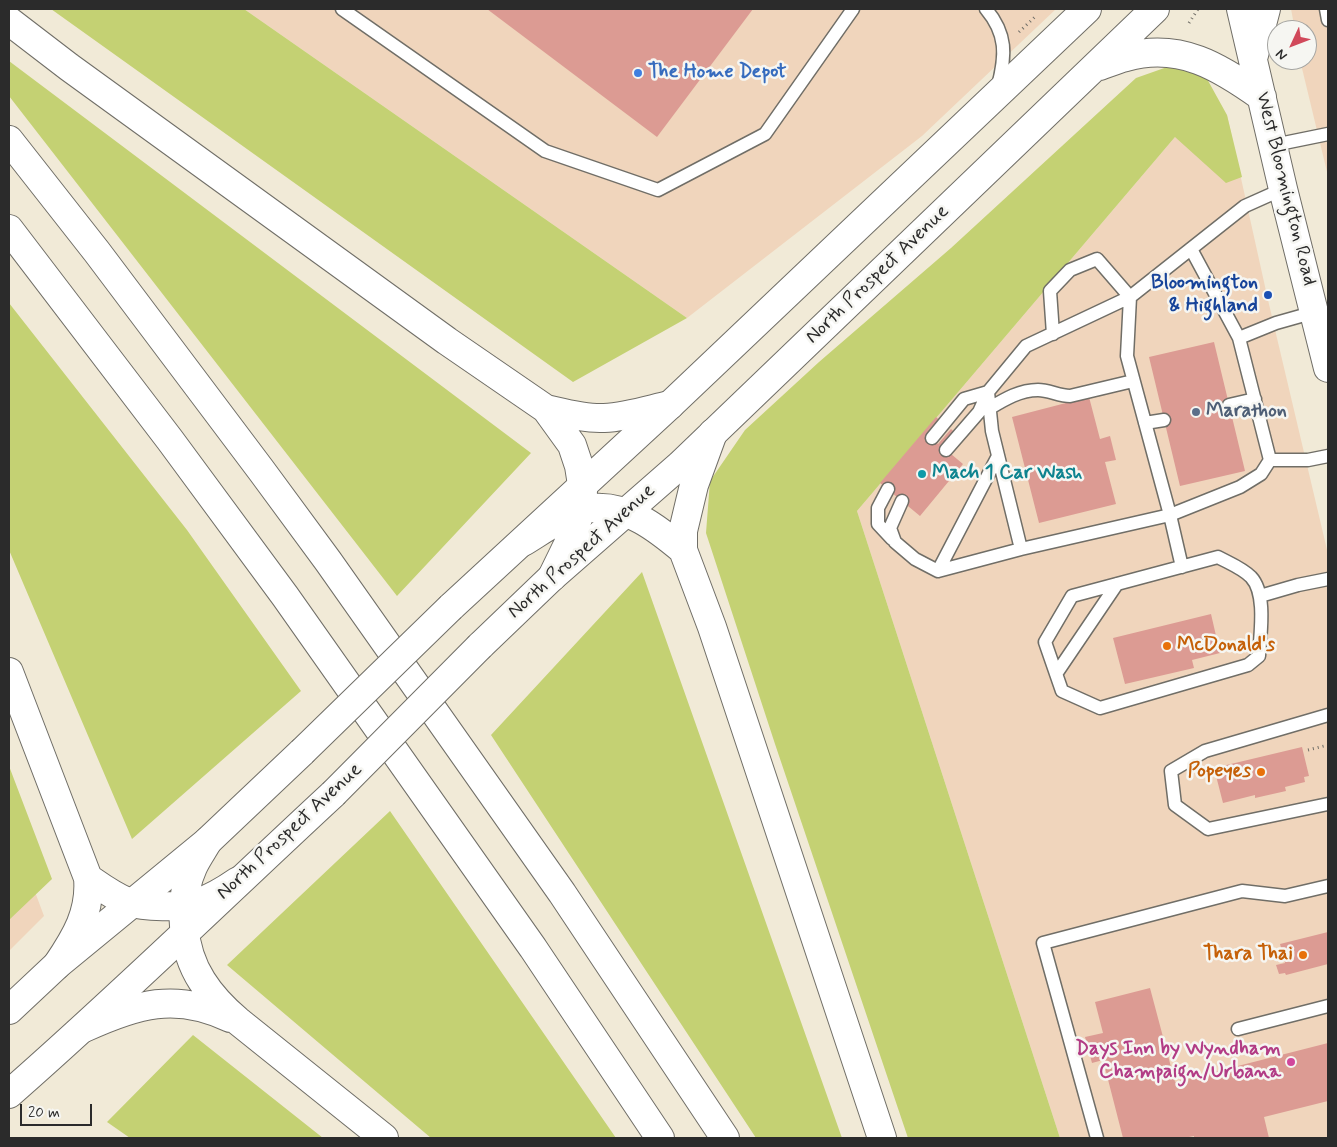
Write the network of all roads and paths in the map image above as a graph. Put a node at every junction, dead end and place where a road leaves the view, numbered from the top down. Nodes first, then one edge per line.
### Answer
1 (342, 9) edge
2 (853, 9) edge
3 (986, 9) edge
4 (1087, 9) edge
5 (1155, 9) edge
6 (1198, 9) edge
7 (1241, 9) edge
8 (1266, 9) edge
9 (1326, 9) edge
10 (1037, 15) dead end
11 (1328, 20) edge
12 (9, 21) edge
13 (1189, 23) dead end
14 (1016, 34) dead end
15 (1253, 59) junction
16 (1092, 69) junction
17 (996, 96) junction
18 (1262, 97) junction
19 (1328, 134) edge
20 (9, 140) edge
21 (1274, 145) junction
22 (1283, 189) junction
23 (9, 229) edge
24 (1191, 249) junction
25 (1130, 297) junction
26 (1315, 312) junction
27 (1053, 334) junction
28 (1239, 338) junction
29 (1328, 368) edge
30 (1134, 381) junction
31 (988, 392) junction
32 (1255, 399) junction
33 (670, 405) junction
34 (1229, 405) dead end
35 (990, 408) junction
36 (546, 409) junction
37 (1164, 420) dead end
38 (1145, 423) junction
39 (713, 433) junction
40 (932, 438) dead end
41 (946, 450) dead end
42 (998, 456) junction
43 (1328, 456) edge
44 (1270, 460) junction
45 (888, 489) dead end
46 (581, 500) junction
47 (902, 501) dead end
48 (625, 513) junction
49 (1170, 515) junction
50 (895, 542) junction
51 (683, 550) junction
52 (1021, 550) junction
53 (1182, 566) junction
54 (938, 571) junction
55 (552, 577) junction
56 (1328, 579) edge
57 (1117, 584) junction
58 (1260, 596) junction
59 (9, 672) edge
60 (1056, 674) junction
61 (1328, 715) edge
62 (1328, 745) edge
63 (1308, 750) dead end
64 (1328, 804) edge
65 (208, 841) junction
66 (88, 878) junction
67 (1328, 886) edge
68 (133, 903) junction
69 (185, 918) junction
70 (57, 965) junction
71 (1328, 1006) edge
72 (9, 1010) edge
73 (238, 1021) junction
74 (84, 1028) junction
75 (1238, 1029) dead end
76 (9, 1094) edge
77 (384, 1138) edge
78 (660, 1138) edge
79 (725, 1138) edge
80 (882, 1138) edge
81 (1097, 1138) edge

1 - 2 lane
3 - 17 lane
4 - 17 main road
5 - 16 main road, North Prospect Avenue
6 - 13 path
7 - 15 main road, West Bloomington Road
8 - 15 main road
9 - 11 lane
10 - 14 path
12 - 36 main road
15 - 18 main road, West Bloomington Road
16 - 18 main road
16 - 39 main road, North Prospect Avenue
17 - 33 main road
18 - 21 main road, West Bloomington Road
19 - 21 lane
20 - 79 main road
21 - 22 main road, West Bloomington Road
22 - 24 lane
22 - 26 main road, West Bloomington Road
23 - 78 main road
24 - 25 lane
24 - 28 lane
25 - 27 lane
25 - 27 lane
25 - 30 lane
26 - 28 lane
26 - 29 main road, West Bloomington Road
27 - 31 lane
28 - 32 lane
30 - 35 lane
30 - 38 lane
31 - 35 lane
31 - 40 lane
31 - 41 lane
32 - 34 lane
32 - 44 lane
33 - 36 main road
33 - 46 main road
35 - 42 lane
36 - 46 main road
37 - 38 lane
38 - 49 lane
39 - 48 main road, North Prospect Avenue
39 - 51 main road
42 - 52 lane
42 - 54 lane
43 - 44 lane
44 - 49 lane
45 - 50 lane
46 - 48 main road
46 - 55 main road
46 - 65 main road, bridge
47 - 50 lane
48 - 51 main road
48 - 55 main road, North Prospect Avenue
49 - 52 lane
49 - 53 lane
50 - 54 lane
51 - 80 main road
52 - 54 lane
53 - 57 lane
53 - 58 lane
55 - 69 main road, North Prospect Avenue, bridge
56 - 58 lane
57 - 60 lane
57 - 60 lane
58 - 60 lane
59 - 66 main road
61 - 64 lane
62 - 63 path
65 - 68 main road
65 - 69 main road
66 - 68 main road, North Prospect Avenue
66 - 70 main road
67 - 81 lane
68 - 69 main road, North Prospect Avenue
68 - 70 main road
69 - 73 main road
69 - 74 main road
70 - 72 main road
71 - 75 lane
73 - 74 main road
73 - 77 main road
74 - 76 main road

